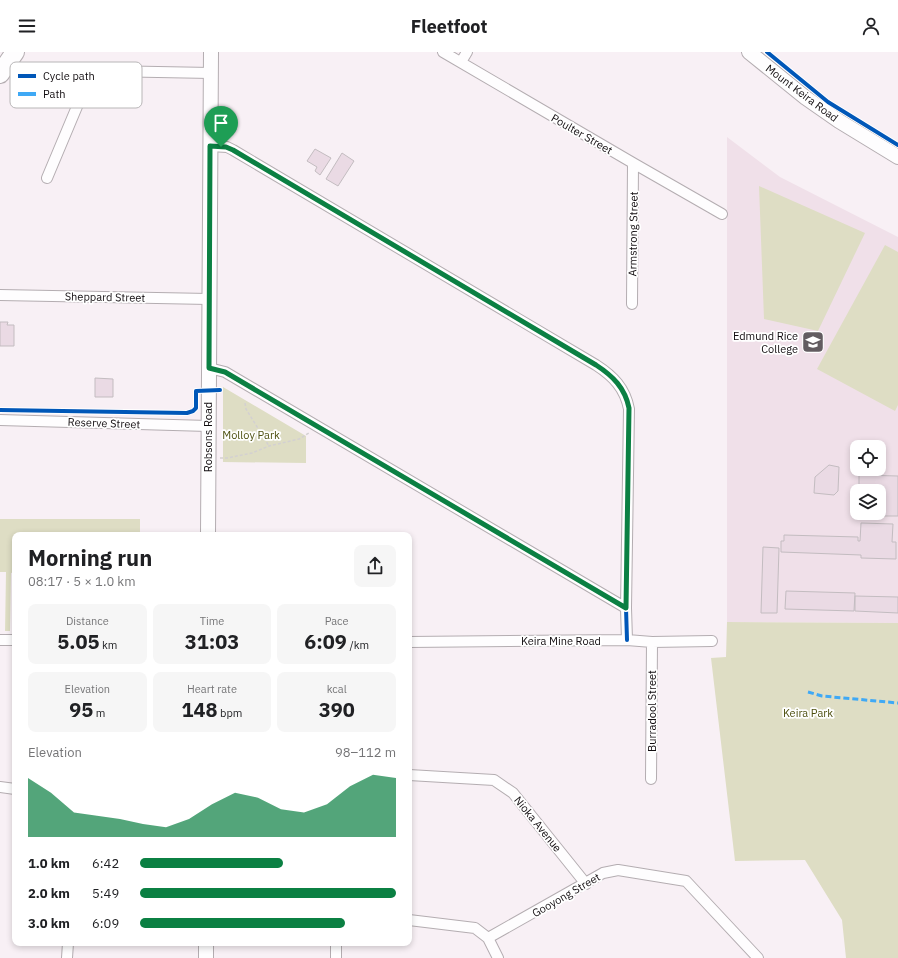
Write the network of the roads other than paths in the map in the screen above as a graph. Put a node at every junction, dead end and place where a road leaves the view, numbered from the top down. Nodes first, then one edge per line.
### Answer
1 (6, 52) edge
2 (15, 52) edge
3 (211, 52) edge
4 (443, 52) edge
5 (467, 52) edge
6 (749, 52) edge
7 (461, 62) junction
8 (0, 64) edge
9 (142, 72) edge
10 (211, 73) junction
11 (0, 74) edge
12 (76, 108) edge
13 (210, 146) junction
14 (898, 157) edge
15 (633, 164) junction
16 (46, 178) dead end
17 (722, 214) dead end
18 (0, 295) edge
19 (209, 299) junction
20 (632, 304) dead end
21 (209, 368) junction
22 (0, 420) edge
23 (208, 426) junction
24 (208, 532) edge
25 (626, 608) junction
26 (0, 640) edge
27 (12, 640) edge
28 (626, 640) junction
29 (712, 641) dead end
30 (412, 642) edge
31 (652, 642) junction
32 (412, 775) edge
33 (652, 779) dead end
34 (0, 787) edge
35 (12, 789) edge
36 (586, 884) junction
37 (412, 920) edge
38 (488, 938) junction
39 (68, 946) edge
40 (206, 946) edge
41 (336, 946) edge
42 (68, 958) edge
43 (206, 958) edge
44 (336, 958) edge
45 (498, 958) edge
46 (758, 958) edge

1 - 8 highway
2 - 11 highway
3 - 10 main road, Robsons Road
4 - 7 street, Poulter Street
5 - 7 street
6 - 14 main road, Mount Keira Road
7 - 15 street, Poulter Street
9 - 10 street
10 - 13 main road, Robsons Road
12 - 16 street
13 - 19 main road, Robsons Road
13 - 25 street
15 - 17 street, Poulter Street
15 - 20 street, Armstrong Street
18 - 19 street, Sheppard Street
19 - 21 main road, Robsons Road
21 - 23 main road, Robsons Road
21 - 25 street
22 - 23 street, Reserve Street
23 - 24 main road, Robsons Road
25 - 28 street
26 - 27 street
28 - 30 street, Keira Mine Road
28 - 31 street, Keira Mine Road
29 - 31 street, Keira Mine Road
31 - 33 street, Burradool Street
32 - 36 street, Nioka Avenue
34 - 35 street
36 - 38 street, Gooyong Street
36 - 46 street, Gooyong Street
37 - 38 street
38 - 45 street
39 - 42 street
40 - 43 main road
41 - 44 street

